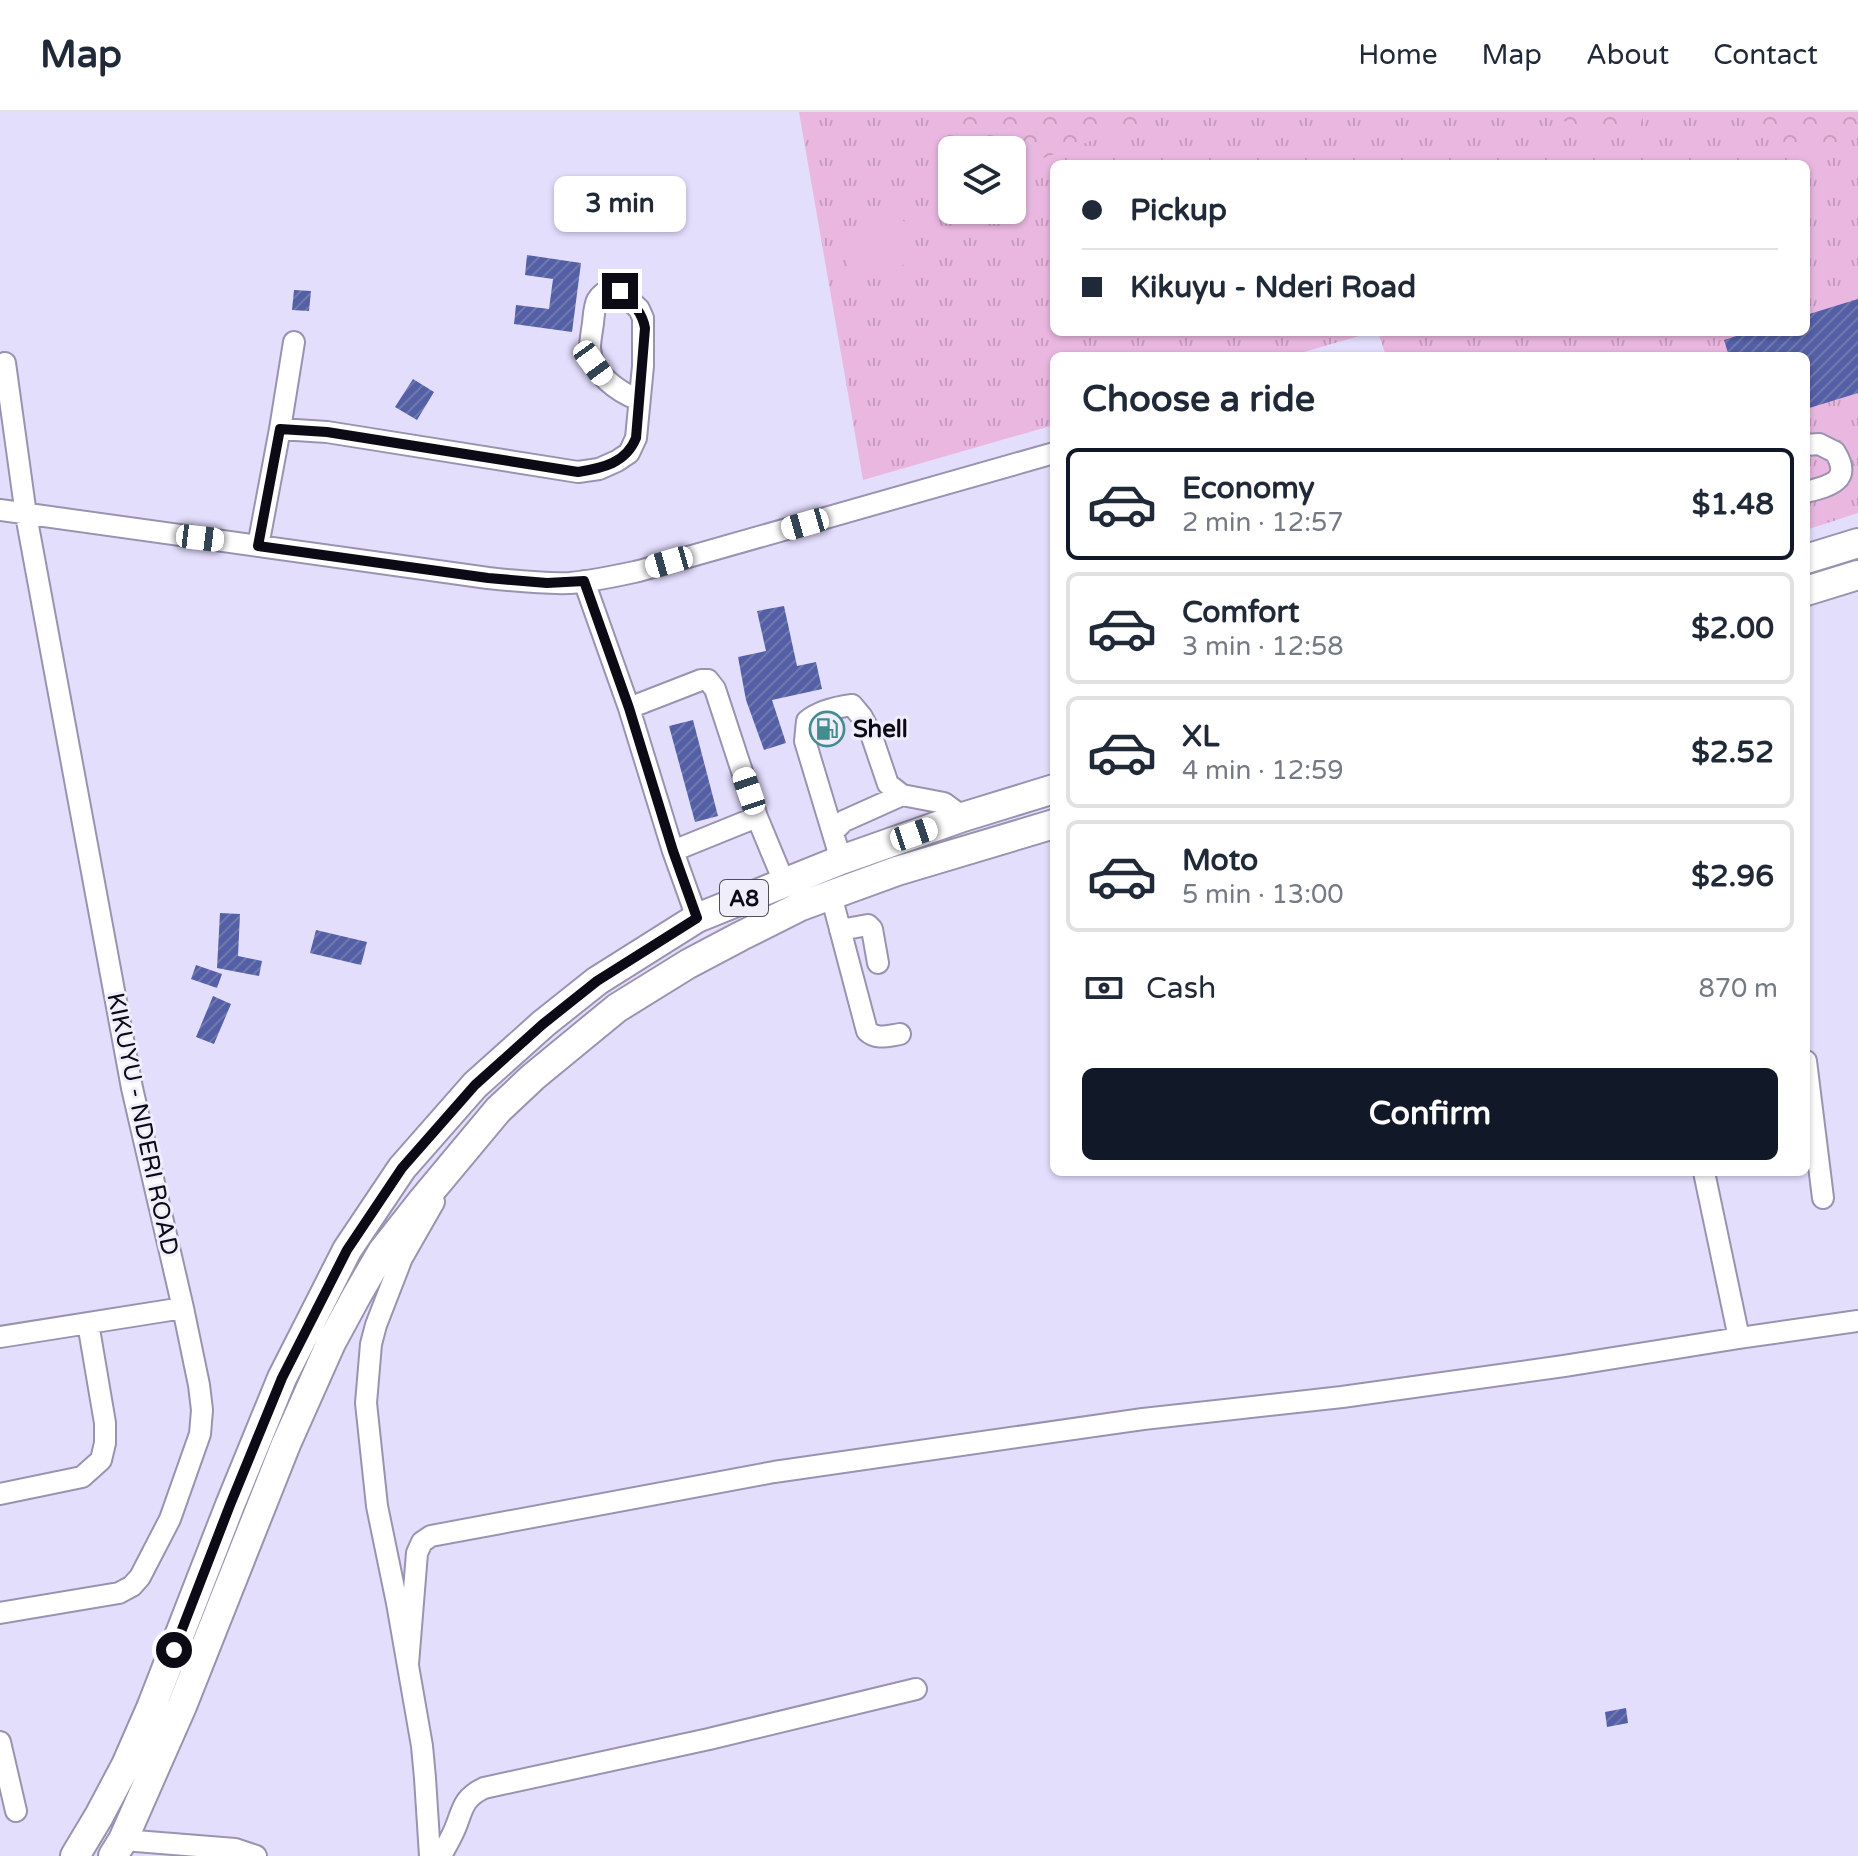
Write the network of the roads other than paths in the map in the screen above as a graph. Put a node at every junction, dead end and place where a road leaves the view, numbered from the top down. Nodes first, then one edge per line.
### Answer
1 (294, 342) dead end
2 (5, 363) dead end
3 (639, 400) junction
4 (280, 429) junction
5 (1810, 445) edge
6 (1050, 454) edge
7 (1810, 491) edge
8 (0, 510) edge
9 (26, 515) junction
10 (1858, 543) edge
11 (258, 546) junction
12 (1810, 558) edge
13 (1858, 575) edge
14 (584, 581) junction
15 (1810, 590) edge
16 (629, 708) junction
17 (1050, 790) edge
18 (902, 795) junction
19 (757, 817) junction
20 (963, 817) junction
21 (1050, 825) edge
22 (833, 832) junction
23 (673, 851) junction
24 (841, 860) junction
25 (784, 882) junction
26 (831, 895) junction
27 (697, 918) junction
28 (840, 930) junction
29 (878, 963) dead end
30 (900, 1034) dead end
31 (1810, 1093) edge
32 (498, 1110) junction
33 (1705, 1176) edge
34 (1823, 1198) dead end
35 (183, 1308) junction
36 (1858, 1321) edge
37 (88, 1323) junction
38 (0, 1337) edge
39 (1739, 1338) junction
40 (0, 1494) edge
41 (0, 1613) edge
42 (408, 1664) junction
43 (916, 1689) dead end
44 (0, 1742) edge
45 (16, 1811) dead end
46 (118, 1848) edge
47 (75, 1856) edge
48 (256, 1856) edge
49 (430, 1856) edge
50 (441, 1856) edge

1 - 4 street
2 - 9 street, KIKUYU - NDERI ROAD
3 - 3 street
3 - 4 street
4 - 11 street
5 - 7 street
6 - 14 street
8 - 9 street
9 - 11 street
9 - 35 street, KIKUYU - NDERI ROAD
10 - 12 highway
11 - 14 street
13 - 15 highway
14 - 16 street
16 - 19 street
16 - 23 street
17 - 20 highway, A8
18 - 20 street
18 - 22 street
18 - 22 street
19 - 23 street
19 - 25 street
20 - 24 highway, A8
21 - 26 highway, A8
22 - 24 street
23 - 27 street
24 - 25 highway, A8
25 - 27 highway, A8
26 - 28 street
26 - 32 highway, A8
27 - 47 highway, A8
28 - 29 street
28 - 30 street
31 - 34 street
32 - 42 street
32 - 46 highway, A8
33 - 39 street
35 - 37 street
35 - 41 street, KIKUYU - NDERI ROAD
36 - 39 street
37 - 38 street
37 - 40 street
39 - 42 street
42 - 49 street
43 - 50 street
44 - 45 street
46 - 48 street

